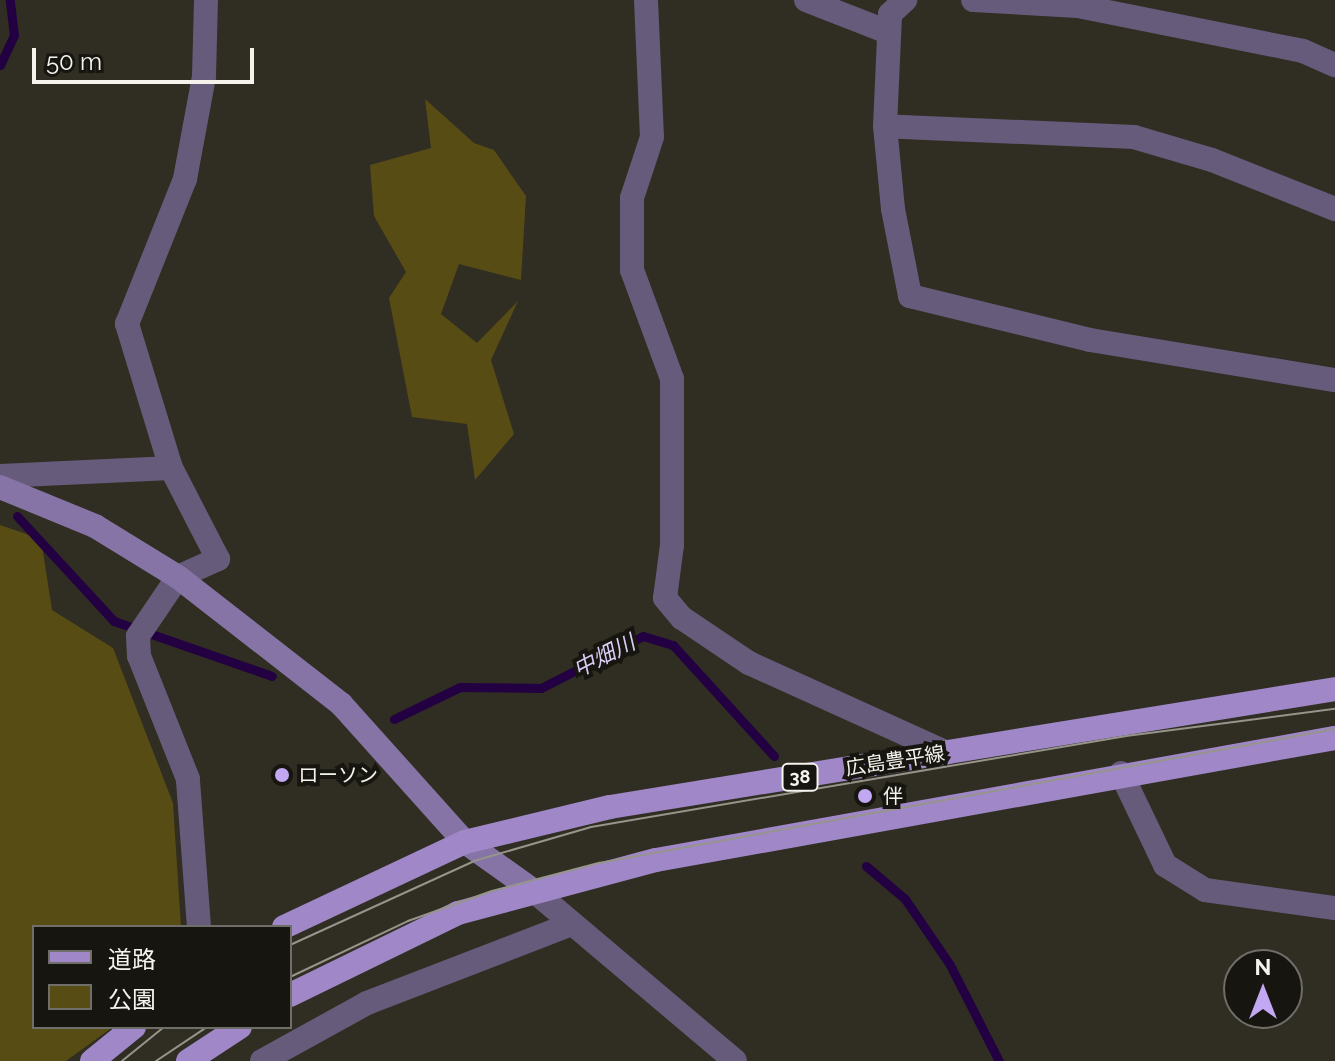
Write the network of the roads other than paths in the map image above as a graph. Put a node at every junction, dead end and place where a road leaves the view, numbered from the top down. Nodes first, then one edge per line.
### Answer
1 (206, 0) edge
2 (646, 0) edge
3 (806, 0) edge
4 (905, 0) edge
5 (973, 0) edge
6 (888, 32) junction
7 (1335, 65) edge
8 (885, 126) junction
9 (1335, 209) edge
10 (1335, 380) edge
11 (171, 468) junction
12 (0, 476) edge
13 (0, 487) edge
14 (178, 577) junction
15 (1335, 689) edge
16 (1335, 738) edge
17 (947, 753) junction
18 (1121, 773) junction
19 (465, 842) junction
20 (534, 891) junction
21 (1335, 908) edge
22 (199, 925) edge
23 (288, 925) edge
24 (569, 925) junction
25 (292, 994) edge
26 (132, 1029) edge
27 (237, 1029) edge
28 (92, 1061) edge
29 (188, 1061) edge
30 (262, 1061) edge
31 (735, 1061) edge

1 - 11 street
2 - 17 street
3 - 6 street
4 - 6 street
5 - 7 street
6 - 8 street
8 - 9 street
8 - 10 street
11 - 12 street
11 - 14 street
13 - 14 street
14 - 19 street
14 - 22 street
15 - 17 main road, 広島豊平線 / 38
16 - 18 main road
17 - 19 main road, 広島豊平線 / 38
18 - 20 main road
18 - 21 street
19 - 20 street
19 - 23 main road, 広島豊平線 / 38
20 - 24 street
20 - 25 main road
24 - 30 street
24 - 31 street
26 - 28 main road
27 - 29 main road

